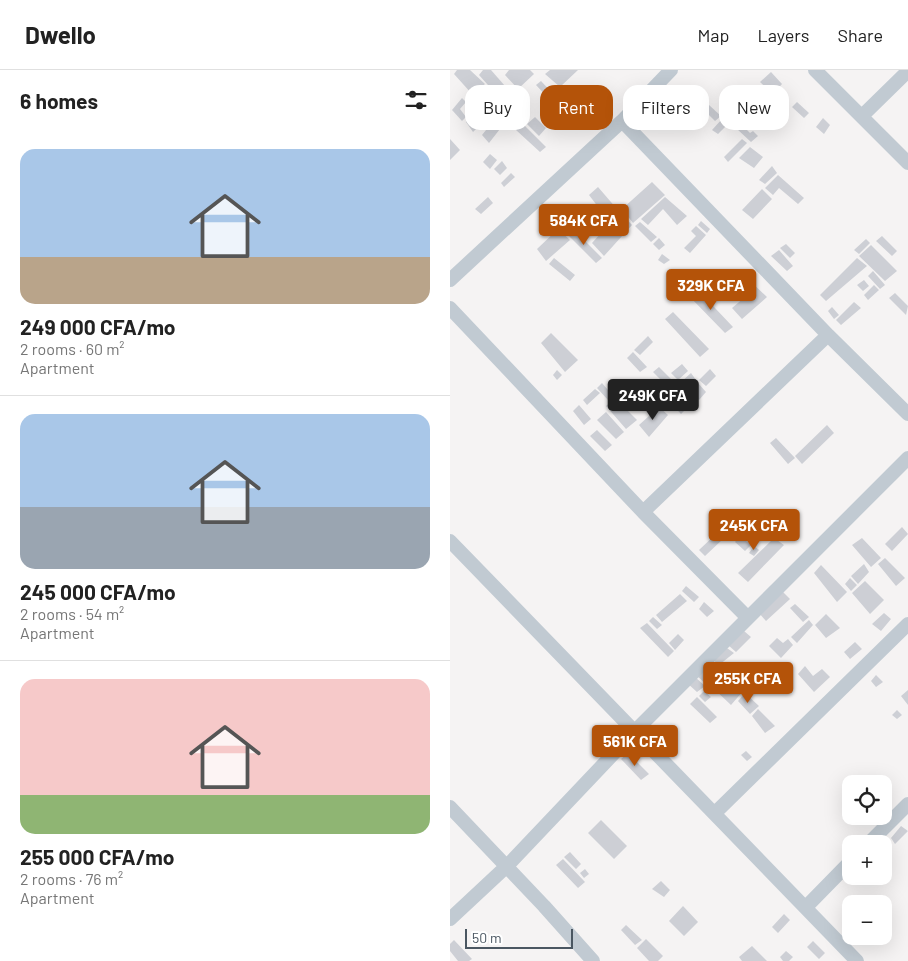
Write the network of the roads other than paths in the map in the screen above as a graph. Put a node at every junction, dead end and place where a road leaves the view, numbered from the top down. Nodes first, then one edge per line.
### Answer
1 (671, 70) edge
2 (815, 70) edge
3 (908, 71) edge
4 (862, 116) junction
5 (622, 120) junction
6 (908, 163) edge
7 (450, 280) edge
8 (450, 308) edge
9 (828, 335) junction
10 (908, 414) edge
11 (908, 458) edge
12 (643, 512) junction
13 (450, 541) edge
14 (748, 618) junction
15 (908, 624) edge
16 (635, 731) junction
17 (908, 804) edge
18 (450, 807) edge
19 (715, 813) junction
20 (877, 835) edge
21 (507, 866) junction
22 (842, 870) edge
23 (806, 907) junction
24 (450, 919) edge
25 (593, 961) edge
26 (857, 961) edge

1 - 5 street
2 - 4 street
3 - 4 street
4 - 6 street
5 - 7 street
5 - 9 street
8 - 12 street
9 - 10 street
9 - 12 street
11 - 14 street
12 - 14 street
13 - 16 street
14 - 16 street
15 - 19 street
16 - 19 street
16 - 21 street
17 - 20 street
18 - 21 street
19 - 23 street
21 - 24 street
21 - 25 street
22 - 23 street
23 - 26 street

